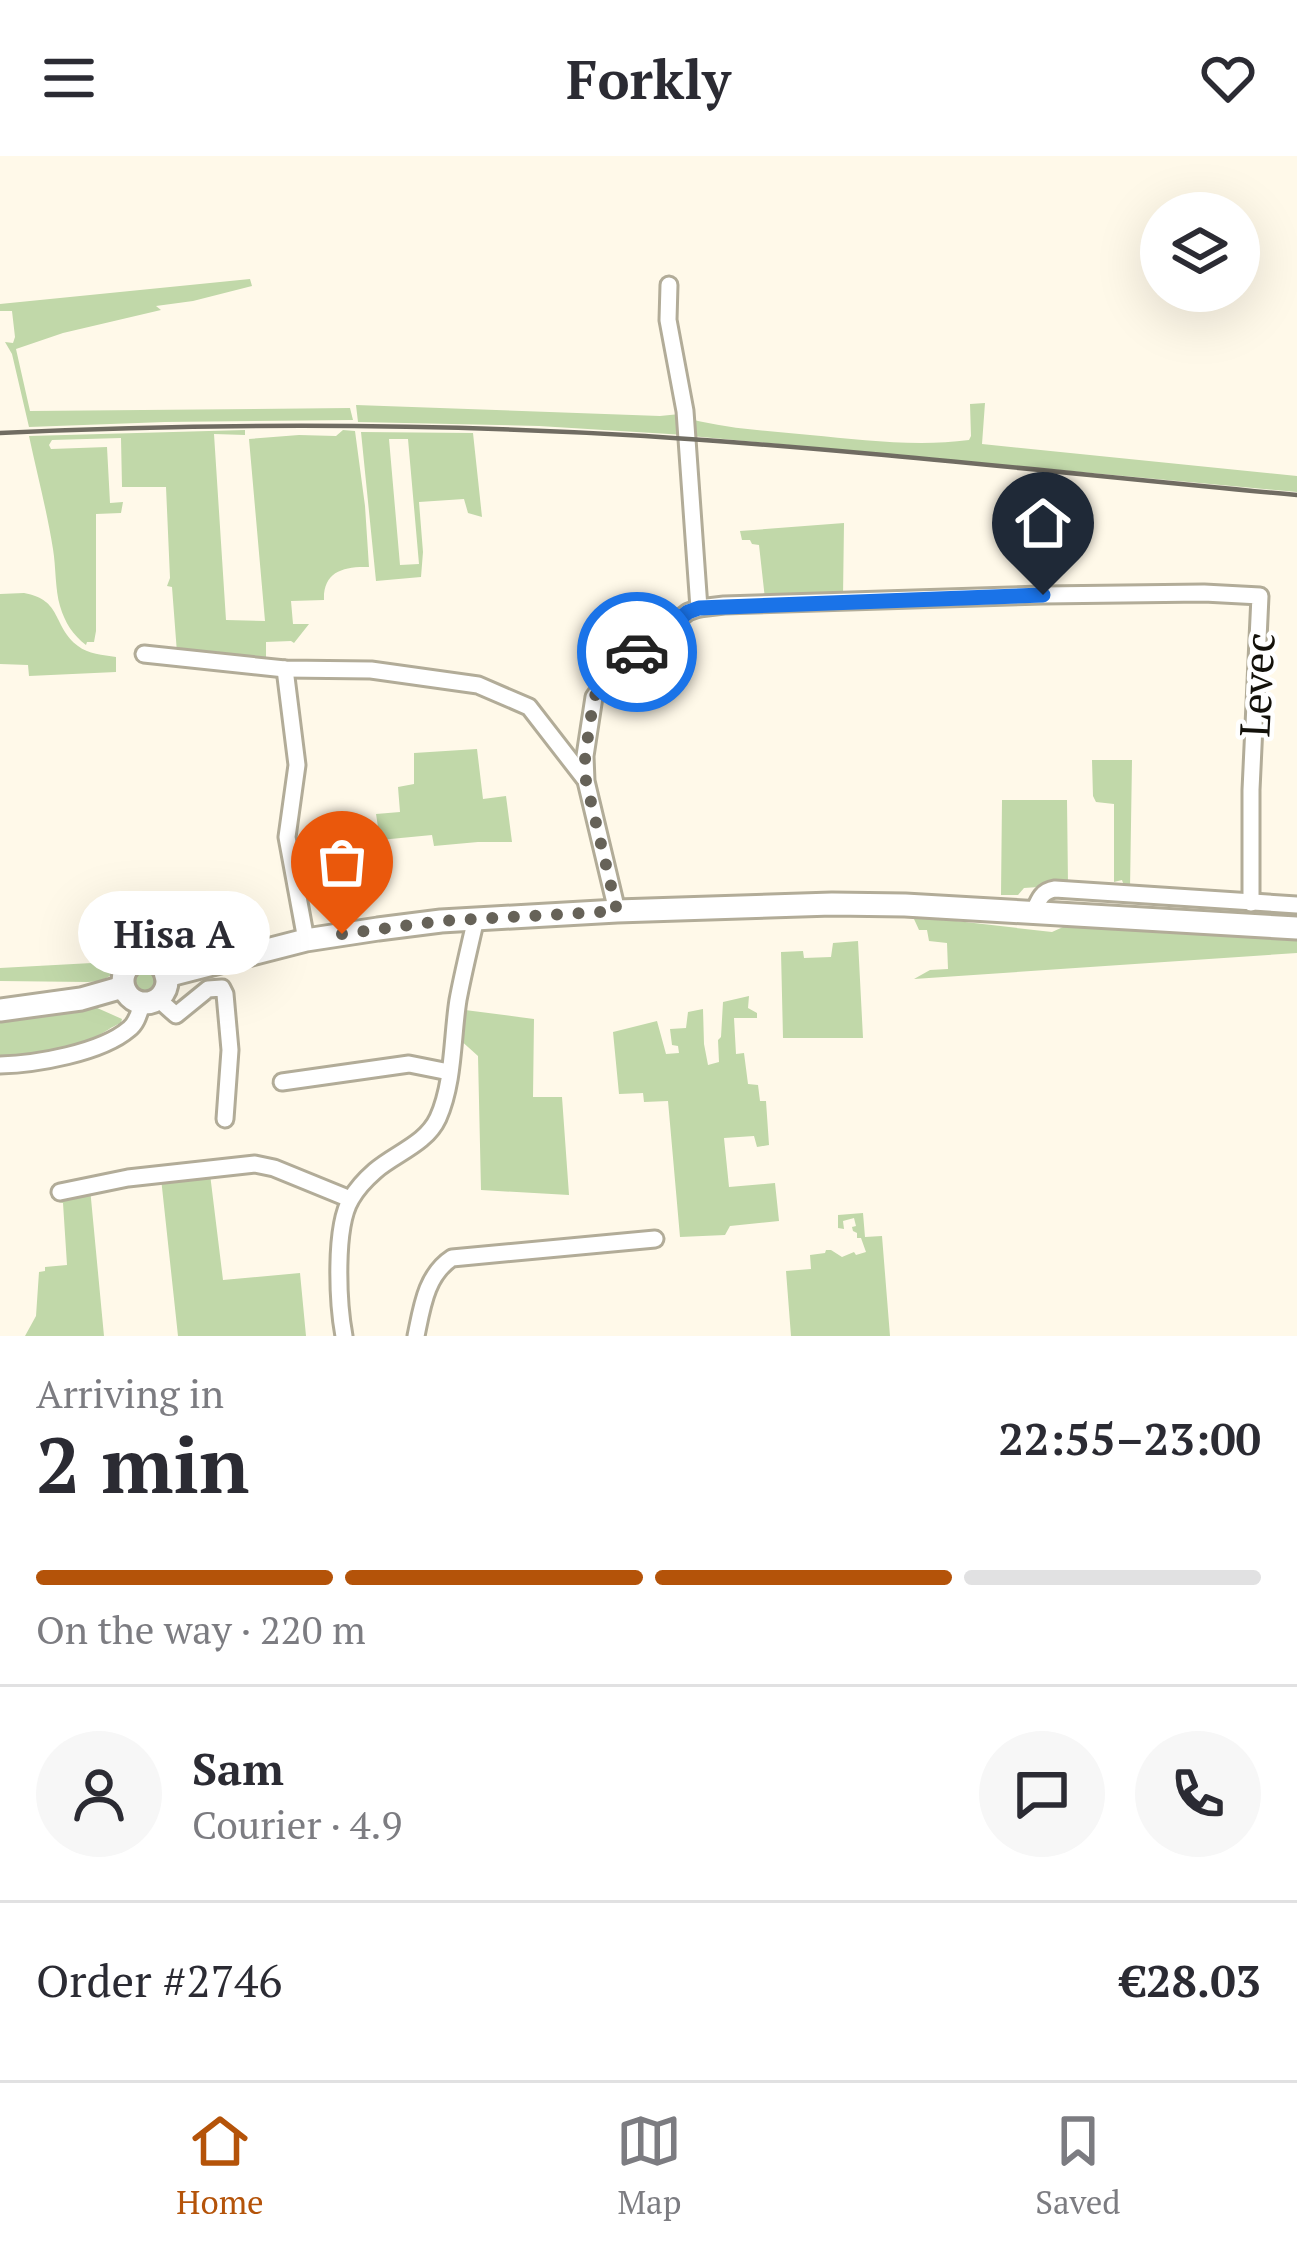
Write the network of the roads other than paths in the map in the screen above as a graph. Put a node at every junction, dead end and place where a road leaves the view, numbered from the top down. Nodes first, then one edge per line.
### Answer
1 (669, 285) dead end
2 (699, 608) junction
3 (144, 654) dead end
4 (284, 669) junction
5 (586, 781) junction
6 (1251, 903) junction
7 (1297, 905) edge
8 (617, 911) junction
9 (1034, 911) junction
10 (476, 918) junction
11 (1297, 928) edge
12 (306, 940) junction
13 (166, 976) junction
14 (123, 987) junction
15 (150, 1001) junction
16 (0, 1010) edge
17 (0, 1064) edge
18 (449, 1072) junction
19 (282, 1082) dead end
20 (225, 1119) dead end
21 (60, 1192) dead end
22 (350, 1199) junction
23 (655, 1239) dead end
24 (344, 1336) edge
25 (416, 1336) edge

1 - 2 street
2 - 5 street
2 - 6 street, Levec
3 - 4 street
4 - 5 street
4 - 12 street
5 - 8 street
6 - 7 street
6 - 9 street
8 - 9 main road
8 - 10 main road
9 - 11 main road
10 - 12 main road
10 - 18 street
12 - 13 main road
13 - 14 main road
13 - 15 main road
14 - 15 main road
14 - 16 main road
15 - 17 street
15 - 20 street
18 - 19 street
18 - 22 street
21 - 22 street
22 - 24 street
23 - 25 street

